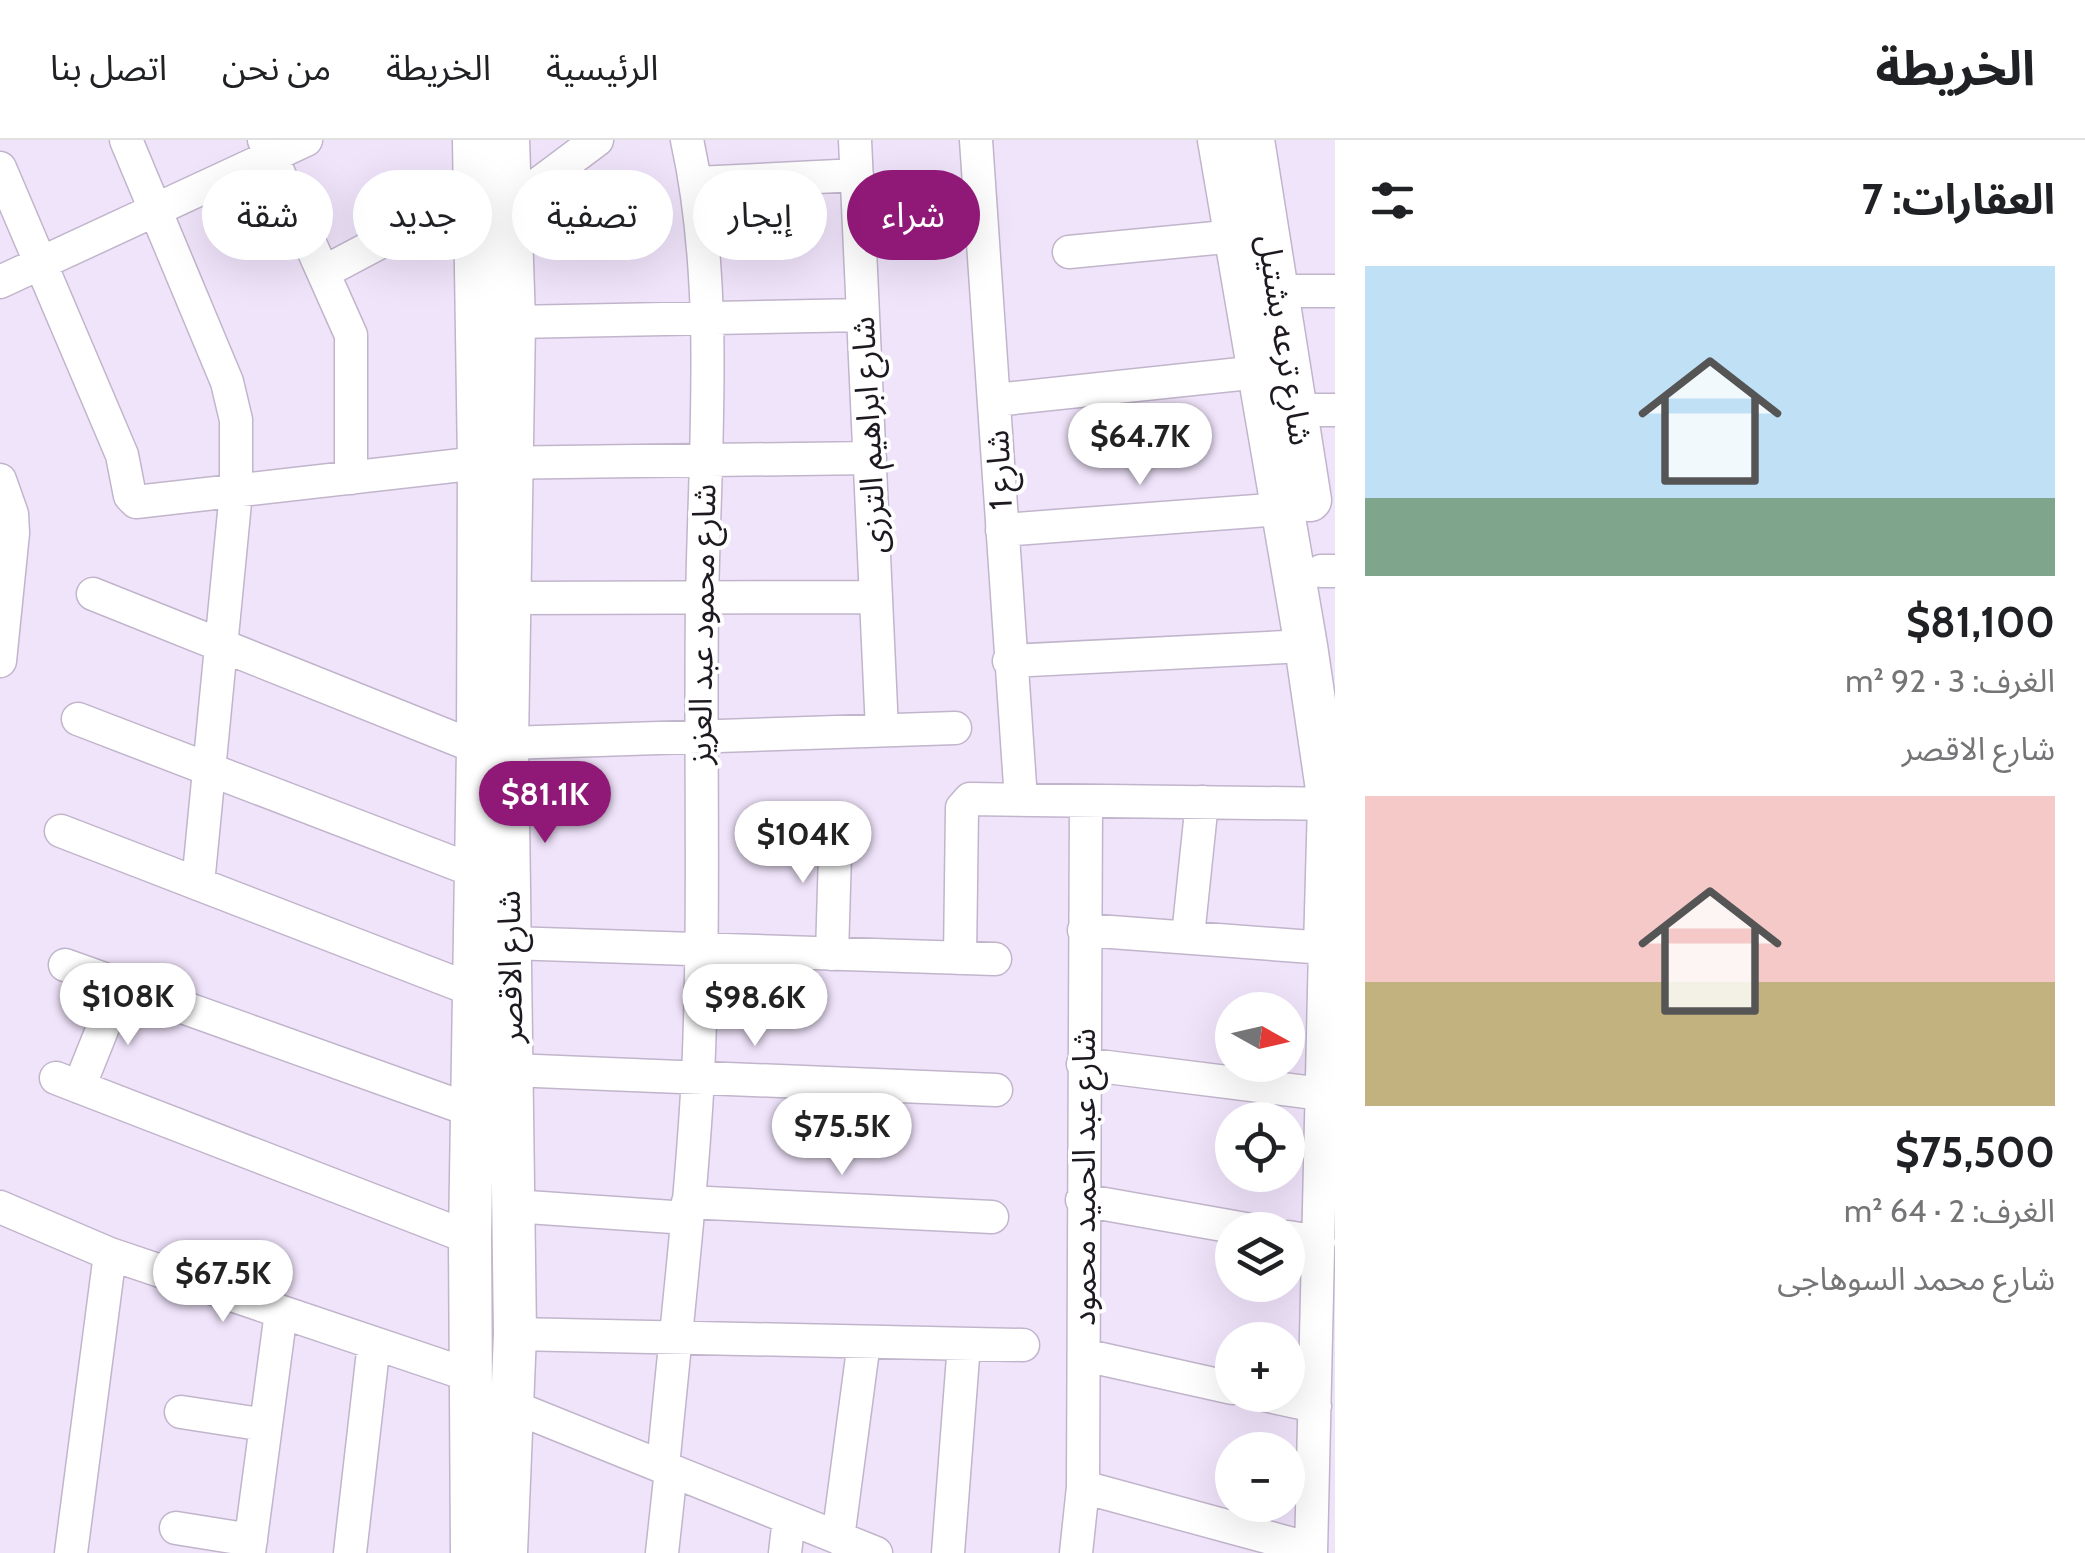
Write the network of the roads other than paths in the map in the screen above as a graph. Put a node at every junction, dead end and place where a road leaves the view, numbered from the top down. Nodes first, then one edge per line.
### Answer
1 (126, 140) edge
2 (306, 140) edge
3 (474, 140) edge
4 (508, 140) edge
5 (596, 140) edge
6 (687, 140) edge
7 (855, 140) edge
8 (976, 140) edge
9 (1219, 140) edge
10 (1253, 140) edge
11 (268, 148) edge
12 (0, 168) edge
13 (483, 170) edge
14 (694, 170) edge
15 (857, 170) edge
16 (492, 198) junction
17 (156, 210) junction
18 (1236, 236) junction
19 (1069, 252) dead end
20 (353, 259) edge
21 (702, 260) edge
22 (861, 260) edge
23 (40, 263) junction
24 (324, 272) junction
25 (0, 282) edge
26 (1277, 290) junction
27 (1335, 290) edge
28 (863, 315) junction
29 (706, 318) junction
30 (514, 322) junction
31 (1259, 372) junction
32 (995, 400) junction
33 (1316, 410) edge
34 (870, 458) junction
35 (704, 460) junction
36 (495, 462) junction
37 (1320, 470) edge
38 (351, 478) junction
39 (0, 480) edge
40 (236, 492) junction
41 (1282, 509) junction
42 (1002, 530) junction
43 (1328, 571) edge
44 (93, 594) dead end
45 (876, 597) junction
46 (510, 598) junction
47 (702, 598) junction
48 (222, 646) junction
49 (1320, 652) edge
50 (0, 662) edge
51 (1009, 662) junction
52 (78, 719) dead end
53 (954, 728) dead end
54 (882, 730) junction
55 (700, 736) junction
56 (493, 745) junction
57 (208, 769) junction
58 (1021, 800) junction
59 (1086, 801) junction
60 (1202, 802) junction
61 (1332, 804) edge
62 (836, 820) dead end
63 (60, 831) dead end
64 (476, 872) junction
65 (198, 884) junction
66 (1084, 930) junction
67 (1188, 936) junction
68 (510, 943) junction
69 (1330, 949) edge
70 (702, 950) junction
71 (832, 954) junction
72 (960, 958) junction
73 (996, 960) dead end
74 (65, 965) dead end
75 (120, 985) junction
76 (474, 990) junction
77 (1083, 1064) junction
78 (512, 1070) junction
79 (698, 1078) junction
80 (996, 1090) dead end
81 (1322, 1094) junction
82 (474, 1111) junction
83 (1328, 1155) edge
84 (1082, 1200) junction
85 (513, 1206) junction
86 (0, 1207) edge
87 (688, 1210) junction
88 (992, 1217) dead end
89 (1215, 1224) edge
90 (1305, 1232) edge
91 (470, 1238) junction
92 (1305, 1243) edge
93 (110, 1254) junction
94 (1327, 1285) edge
95 (281, 1312) junction
96 (514, 1334) junction
97 (676, 1338) junction
98 (864, 1342) junction
99 (374, 1343) junction
100 (964, 1344) junction
101 (1023, 1345) dead end
102 (1084, 1355) junction
103 (472, 1376) junction
104 (1215, 1384) edge
105 (514, 1407) junction
106 (181, 1412) dead end
107 (1321, 1418) edge
108 (266, 1425) junction
109 (667, 1469) junction
110 (1083, 1487) junction
111 (788, 1518) junction
112 (176, 1528) dead end
113 (1317, 1540) edge
114 (250, 1546) edge
115 (860, 1548) edge
116 (70, 1553) edge
117 (350, 1553) edge
118 (472, 1553) edge
119 (506, 1553) edge
120 (662, 1553) edge
121 (785, 1553) edge
122 (948, 1553) edge
123 (1076, 1553) edge

1 - 17 street
2 - 11 street
3 - 13 street, شارع الاقصر
4 - 16 street, شارع الاقصر
5 - 16 street
6 - 14 street, شارع محمود عبد العزيز
7 - 15 street, شارع ابراهيم الترزى
8 - 32 street, شارع 1
9 - 18 street, شارع ترعه بشتيل
10 - 26 street, شارع ترعه بشتيل
11 - 17 street
11 - 24 street
12 - 23 street
16 - 30 street, شارع الاقصر
16 - 36 street, شارع الاقصر
17 - 23 street
17 - 40 street
18 - 19 street
18 - 31 street, شارع ترعه بشتيل
20 - 24 street
21 - 29 street, شارع محمود عبد العزيز
22 - 28 street, شارع ابراهيم الترزى
23 - 25 street
23 - 40 street
24 - 38 street
26 - 27 street
26 - 33 street, شارع ترعه بشتيل
28 - 29 street
28 - 34 street, شارع ابراهيم الترزى
29 - 30 street
29 - 35 street, شارع محمود عبد العزيز
30 - 36 street, شارع الاقصر
31 - 32 street
31 - 41 street, شارع ترعه بشتيل
32 - 42 street, شارع 1
33 - 37 street, شارع ترعه بشتيل
34 - 35 street
34 - 45 street, شارع ابراهيم الترزى
35 - 36 street
35 - 47 street, شارع محمود عبد العزيز
36 - 38 street
36 - 46 street, شارع الاقصر
36 - 56 street, شارع الاقصر
37 - 43 street, شارع ترعه بشتيل
38 - 40 street
39 - 50 street
40 - 48 street
41 - 42 street
41 - 49 street, شارع ترعه بشتيل
42 - 51 street, شارع 1
43 - 49 street, شارع ترعه بشتيل
44 - 48 street
45 - 47 street
45 - 54 street, شارع ابراهيم الترزى
46 - 47 street
46 - 56 street, شارع الاقصر
47 - 55 street, شارع محمود عبد العزيز
48 - 56 street
48 - 57 street
49 - 51 street
49 - 61 street, شارع ترعه بشتيل
51 - 58 street, شارع 1
52 - 57 street
53 - 54 street
54 - 55 street
55 - 56 street
55 - 70 street, شارع محمود عبد العزيز
56 - 64 street, شارع الاقصر
56 - 68 street, شارع الاقصر
57 - 64 street
57 - 65 street
58 - 59 street
58 - 72 street
59 - 60 street
59 - 66 street, شارع عبد الحميد محمود
60 - 61 street
60 - 67 street
61 - 69 street, شارع ترعه بشتيل
62 - 71 street
63 - 65 street
64 - 76 street, شارع الاقصر
65 - 76 street
66 - 67 street
66 - 77 street, شارع عبد الحميد محمود
67 - 69 street
68 - 70 street
68 - 78 street, شارع الاقصر
69 - 81 street, شارع ترعه بشتيل
70 - 71 street
70 - 79 street, شارع محمود عبد العزيز
71 - 72 street
72 - 73 street
74 - 75 street
75 - 82 street
75 - 91 street
76 - 82 street, شارع الاقصر
77 - 81 street
77 - 84 street, شارع عبد الحميد محمود
78 - 79 street
78 - 85 street, شارع الاقصر
79 - 80 street
79 - 87 street, شارع محمود عبد العزيز
81 - 83 street, شارع ترعه بشتيل
82 - 91 street, شارع الاقصر
83 - 90 street, شارع ترعه بشتيل
84 - 89 street
84 - 102 street, شارع عبد الحميد محمود
85 - 87 street
85 - 96 street, شارع الاقصر
86 - 93 street
87 - 88 street
87 - 97 street, شارع محمود عبد العزيز
91 - 103 street, شارع الاقصر
92 - 94 street, شارع ترعه بشتيل
93 - 95 street
93 - 116 street
94 - 107 street, شارع ترعه بشتيل
95 - 99 street
95 - 108 street
96 - 97 street
96 - 105 street, شارع الاقصر
97 - 98 street
97 - 109 street, شارع محمود عبد العزيز
98 - 100 street
98 - 115 street
99 - 103 street
99 - 117 street
100 - 101 street
100 - 122 street
102 - 104 street
102 - 110 street, شارع عبد الحميد محمود
103 - 118 street, شارع الاقصر
105 - 109 street
105 - 119 street, شارع الاقصر
106 - 108 street
107 - 113 street, شارع ترعه بشتيل
108 - 114 street
109 - 111 street
109 - 120 street, شارع محمود عبد العزيز
110 - 113 street
110 - 123 street, شارع عبد الحميد محمود
111 - 115 street
111 - 121 street
112 - 114 street

